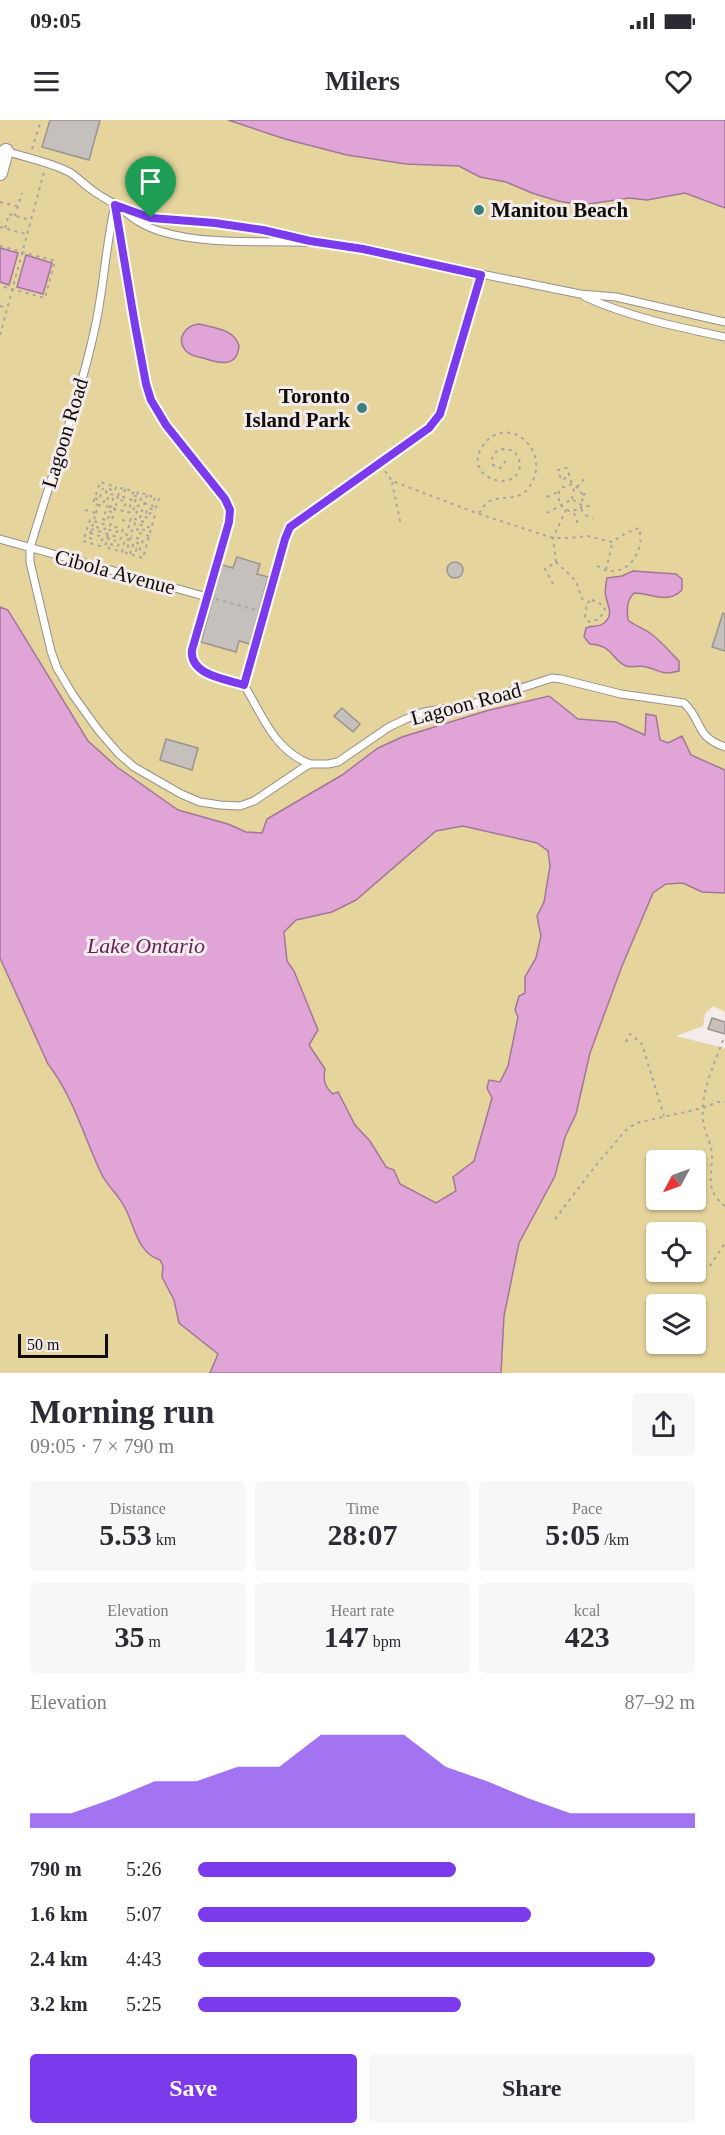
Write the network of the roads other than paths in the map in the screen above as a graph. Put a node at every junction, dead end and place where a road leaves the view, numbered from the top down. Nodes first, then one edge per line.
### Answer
1 (3, 150) edge
2 (0, 173) edge
3 (115, 205) junction
4 (310, 241) junction
5 (481, 275) junction
6 (580, 294) junction
7 (725, 322) edge
8 (725, 337) edge
9 (0, 539) edge
10 (30, 548) junction
11 (207, 597) junction
12 (244, 685) junction
13 (725, 747) edge
14 (310, 764) junction

1 - 2 street
1 - 3 lane
3 - 4 lane
3 - 4 lane
3 - 10 lane, Lagoon Road
3 - 11 lane
4 - 5 lane
5 - 6 lane
5 - 12 lane
6 - 7 lane
6 - 8 lane
9 - 10 lane, Cibola Avenue
10 - 11 lane, Cibola Avenue
10 - 14 lane, Lagoon Road
11 - 12 lane
12 - 14 lane
13 - 14 lane, Lagoon Road

